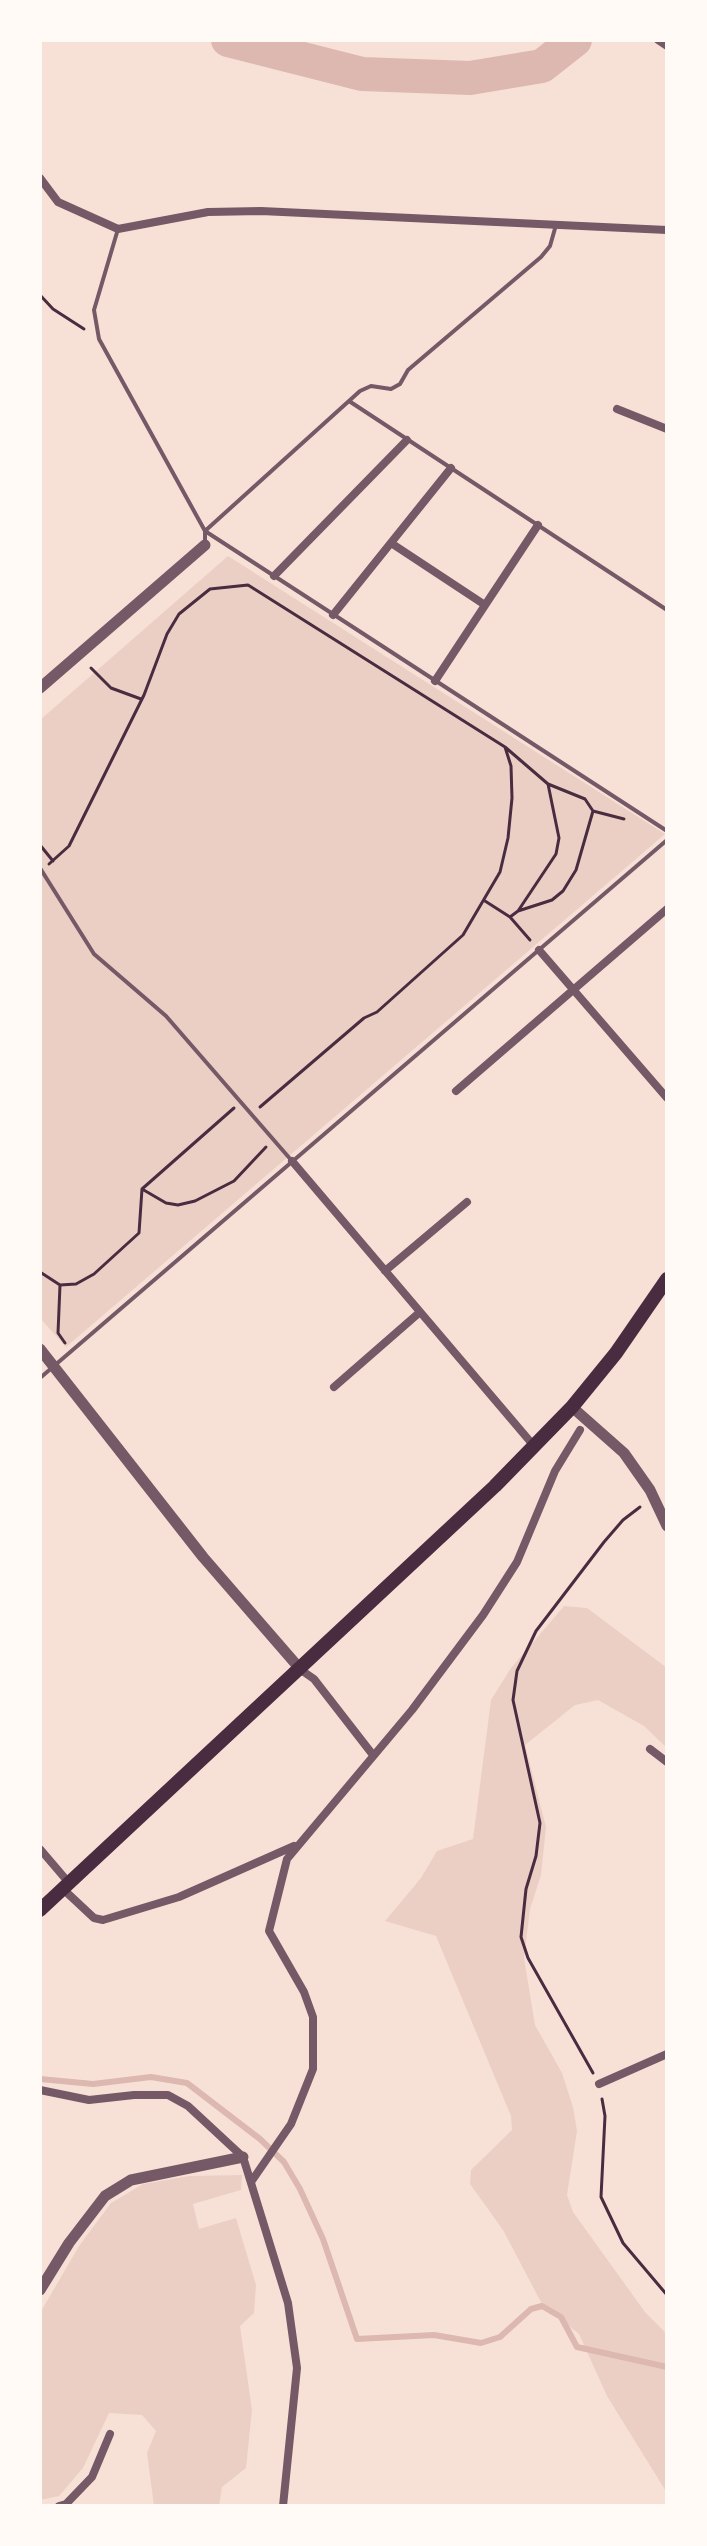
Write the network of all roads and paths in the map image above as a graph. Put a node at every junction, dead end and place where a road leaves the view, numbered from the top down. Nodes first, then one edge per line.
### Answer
1 (658, 40) edge
2 (667, 46) edge
3 (40, 178) edge
4 (556, 225) junction
5 (118, 229) junction
6 (667, 230) edge
7 (40, 295) edge
8 (99, 339) junction
9 (349, 401) junction
10 (617, 409) dead end
11 (667, 429) edge
12 (407, 440) junction
13 (451, 468) junction
14 (538, 525) junction
15 (205, 531) junction
16 (391, 543) junction
17 (205, 545) joint
18 (274, 576) junction
19 (485, 605) junction
20 (667, 610) edge
21 (333, 615) junction
22 (91, 668) dead end
23 (435, 681) junction
24 (40, 688) edge
25 (141, 699) junction
26 (505, 747) junction
27 (548, 784) junction
28 (593, 811) junction
29 (636, 812) junction
30 (667, 831) edge
31 (667, 840) edge
32 (40, 845) edge
33 (53, 861) junction
34 (41, 869) edge
35 (485, 901) junction
36 (667, 909) edge
37 (518, 911) junction
38 (510, 917) junction
39 (539, 950) junction
40 (574, 991) junction
41 (456, 1091) dead end
42 (667, 1098) edge
43 (240, 1102) junction
44 (251, 1115) junction
45 (273, 1140) junction
46 (292, 1161) junction
47 (142, 1189) junction
48 (467, 1202) dead end
49 (385, 1271) junction
50 (40, 1272) edge
51 (667, 1279) edge
52 (60, 1285) junction
53 (420, 1312) junction
54 (40, 1349) edge
55 (70, 1351) junction
56 (54, 1366) junction
57 (40, 1378) edge
58 (334, 1387) dead end
59 (572, 1407) junction
60 (580, 1430) dead end
61 (534, 1446) junction
62 (653, 1498) junction
63 (667, 1526) edge
64 (301, 1670) junction
65 (650, 1749) dead end
66 (373, 1755) junction
67 (667, 1762) edge
68 (295, 1846) junction
69 (40, 1849) edge
70 (66, 1886) junction
71 (40, 1910) edge
72 (667, 2054) edge
73 (599, 2084) junction
74 (40, 2090) edge
75 (243, 2157) junction
76 (251, 2182) junction
77 (40, 2290) edge
78 (667, 2295) edge
79 (110, 2434) dead end
80 (59, 2506) edge
81 (283, 2506) edge

1 - 2 street
3 - 5 street
4 - 5 street
4 - 6 street
4 - 9 lane
5 - 8 lane
7 - 8 path
8 - 15 lane
9 - 12 lane
9 - 15 lane
10 - 11 street
12 - 13 lane
12 - 18 street
13 - 14 lane
13 - 16 street
14 - 19 street
14 - 20 lane
15 - 17 lane
15 - 18 lane
16 - 19 street
16 - 21 street
17 - 24 street
18 - 21 lane
19 - 23 street
21 - 23 lane
22 - 25 path
23 - 29 lane
25 - 26 path
25 - 33 path
26 - 27 path
26 - 35 path
27 - 28 path
27 - 37 path
28 - 29 path
28 - 37 path
29 - 30 lane
31 - 39 lane
32 - 33 path
33 - 34 path
34 - 43 lane
35 - 38 path
35 - 44 path
36 - 40 street
37 - 38 path
38 - 39 path
39 - 40 street
39 - 46 lane
40 - 41 street
40 - 42 street
43 - 44 lane
43 - 47 path
44 - 45 lane
45 - 46 lane
45 - 47 path
46 - 49 street
46 - 55 lane
47 - 52 path
48 - 49 street
49 - 53 street
50 - 52 path
51 - 59 highway
52 - 55 path
53 - 58 street
53 - 61 street
54 - 56 street
55 - 56 lane
56 - 57 lane
56 - 64 street
59 - 61 highway
59 - 62 street
60 - 66 street
61 - 64 highway
62 - 63 street
62 - 73 path
64 - 66 street
64 - 70 highway
65 - 67 street
66 - 68 street
68 - 70 street
68 - 76 street
69 - 70 street
70 - 71 highway
72 - 73 street
73 - 78 path
74 - 75 street
75 - 76 street
75 - 77 street
76 - 81 street
79 - 80 street

